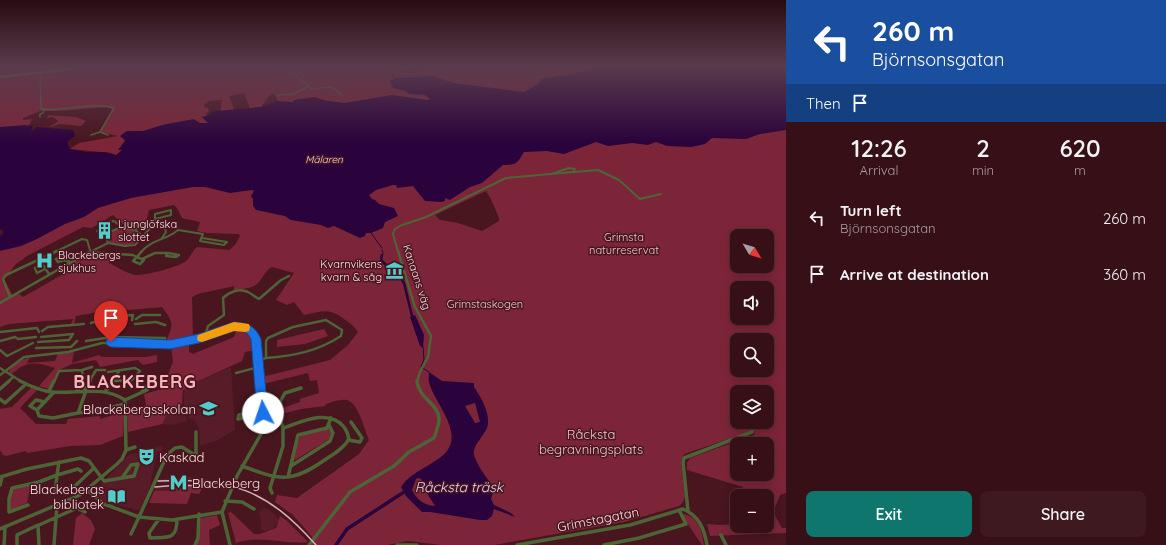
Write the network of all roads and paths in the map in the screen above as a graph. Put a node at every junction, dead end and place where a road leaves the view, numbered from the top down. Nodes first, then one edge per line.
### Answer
1 (40, 90) edge
2 (300, 90) edge
3 (337, 90) edge
4 (277, 95) dead end
5 (341, 95) dead end
6 (44, 110) junction
7 (40, 117) dead end
8 (100, 132) junction
9 (91, 135) dead end
10 (108, 135) dead end
11 (574, 172) junction
12 (551, 174) junction
13 (660, 194) dead end
14 (155, 219) junction
15 (155, 222) junction
16 (139, 225) junction
17 (150, 227) junction
18 (123, 228) junction
19 (127, 228) junction
20 (111, 230) junction
21 (136, 230) junction
22 (97, 231) dead end
23 (106, 233) junction
24 (143, 236) junction
25 (161, 238) junction
26 (202, 238) junction
27 (108, 244) junction
28 (90, 251) junction
29 (168, 253) junction
30 (137, 257) junction
31 (142, 259) junction
32 (64, 260) dead end
33 (70, 262) junction
34 (45, 269) dead end
35 (48, 274) junction
36 (289, 276) dead end
37 (10, 297) junction
38 (0, 303) edge
39 (160, 315) dead end
40 (136, 319) dead end
41 (132, 320) dead end
42 (91, 323) dead end
43 (84, 324) dead end
44 (135, 324) dead end
45 (165, 325) dead end
46 (0, 332) edge
47 (36, 337) dead end
48 (41, 337) dead end
49 (205, 337) junction
50 (164, 338) dead end
51 (0, 341) edge
52 (77, 341) dead end
53 (86, 341) dead end
54 (38, 342) dead end
55 (33, 343) dead end
56 (36, 348) dead end
57 (0, 350) edge
58 (266, 358) junction
59 (259, 360) junction
60 (258, 366) junction
61 (92, 367) dead end
62 (0, 368) edge
63 (82, 370) junction
64 (119, 371) junction
65 (4, 372) junction
66 (236, 373) dead end
67 (0, 375) edge
68 (13, 377) junction
69 (114, 381) junction
70 (26, 384) junction
71 (301, 388) dead end
72 (0, 389) edge
73 (49, 391) junction
74 (77, 391) junction
75 (85, 391) junction
76 (54, 392) junction
77 (105, 392) junction
78 (142, 392) dead end
79 (0, 399) edge
80 (46, 402) junction
81 (125, 402) junction
82 (278, 407) junction
83 (37, 410) junction
84 (263, 411) junction
85 (78, 413) junction
86 (331, 418) junction
87 (351, 422) dead end
88 (329, 425) junction
89 (283, 428) junction
90 (753, 429) edge
91 (196, 432) dead end
92 (348, 440) junction
93 (135, 447) dead end
94 (126, 450) junction
95 (59, 462) junction
96 (242, 466) junction
97 (290, 466) junction
98 (94, 468) junction
99 (81, 471) dead end
100 (57, 475) junction
101 (1, 477) edge
102 (274, 477) junction
103 (288, 477) junction
104 (101, 478) junction
105 (122, 478) junction
106 (0, 485) edge
107 (87, 490) junction
108 (272, 493) dead end
109 (225, 501) junction
110 (57, 504) junction
111 (28, 505) dead end
112 (254, 509) dead end
113 (679, 510) junction
114 (688, 510) junction
115 (85, 512) dead end
116 (222, 512) junction
117 (199, 514) junction
118 (56, 517) junction
119 (139, 517) junction
120 (159, 519) junction
121 (177, 519) junction
122 (39, 525) junction
123 (5, 527) junction
124 (0, 529) edge
125 (130, 534) dead end
126 (721, 535) dead end
127 (523, 544) edge
128 (4, 545) edge
129 (17, 545) edge
130 (39, 545) edge
131 (54, 545) edge
132 (196, 545) edge
133 (230, 545) edge
134 (309, 545) edge
135 (397, 545) edge
136 (417, 545) edge
137 (517, 545) edge
138 (604, 545) edge
139 (707, 545) edge
140 (726, 545) edge

1 - 6 street
2 - 4 street
3 - 5 street
6 - 7 street
6 - 8 street
8 - 9 street
8 - 10 street
11 - 12 street, Kanaans väg
11 - 12 street, Kanaans väg
11 - 13 street
12 - 134 street, Kanaans väg
14 - 14 street
14 - 15 street
15 - 17 street
15 - 25 street
16 - 17 street
16 - 19 street
16 - 21 street
17 - 24 street
18 - 19 street
18 - 20 street
18 - 20 street
19 - 21 street
20 - 23 street
21 - 24 street
22 - 23 street
23 - 27 street
24 - 27 street
25 - 26 street
25 - 30 street
26 - 26 street
27 - 28 street
28 - 30 street
28 - 33 street
28 - 37 street
29 - 29 street
29 - 31 street
30 - 31 street
30 - 31 street
32 - 33 street
33 - 35 street
34 - 35 street
35 - 37 street
36 - 49 street
37 - 38 street
39 - 40 street
41 - 42 street
43 - 46 street
44 - 45 street
47 - 51 street
48 - 54 street
49 - 59 street
49 - 65 street
50 - 53 street
52 - 56 street
55 - 57 street
58 - 58 street
58 - 59 street
59 - 60 street
60 - 66 street
60 - 84 street
61 - 63 street
62 - 65 street
63 - 73 street
63 - 74 street
64 - 69 street
64 - 69 street
64 - 75 street
65 - 67 street
65 - 68 street
68 - 70 street
68 - 72 street
69 - 77 street
70 - 73 street
70 - 79 street
71 - 82 street
73 - 76 street
74 - 75 street
74 - 76 street
75 - 77 street
75 - 85 street
76 - 80 street
77 - 81 street
78 - 81 street
80 - 83 street
80 - 83 street
81 - 85 street
81 - 94 street
82 - 84 street
82 - 89 street
83 - 85 street
84 - 84 street
84 - 96 street
86 - 88 street
86 - 89 street
86 - 92 street
87 - 92 street
88 - 97 street
88 - 97 street
89 - 102 street
90 - 114 street
91 - 119 street
92 - 103 street
93 - 94 street
94 - 104 street
95 - 98 street
95 - 100 street
95 - 101 street
96 - 102 street
96 - 109 street
97 - 103 street
98 - 100 street
98 - 104 street
99 - 100 street
100 - 111 street
101 - 106 street
102 - 103 street
102 - 108 street
104 - 105 street
104 - 107 street
105 - 105 street
107 - 110 street
107 - 119 street
109 - 112 street
109 - 116 street
110 - 118 street
110 - 123 street
113 - 114 street, Grimstagatan
113 - 127 street, Grimstagatan
113 - 138 street
114 - 139 street
115 - 118 street
116 - 117 street
116 - 133 street
117 - 121 street
117 - 132 street
118 - 122 street
118 - 131 street
119 - 120 street
119 - 125 street
120 - 121 street
120 - 121 street
122 - 129 street
122 - 130 street
123 - 124 street
123 - 128 street
126 - 140 street
127 - 137 street, Grimstagatan
135 - 136 street

